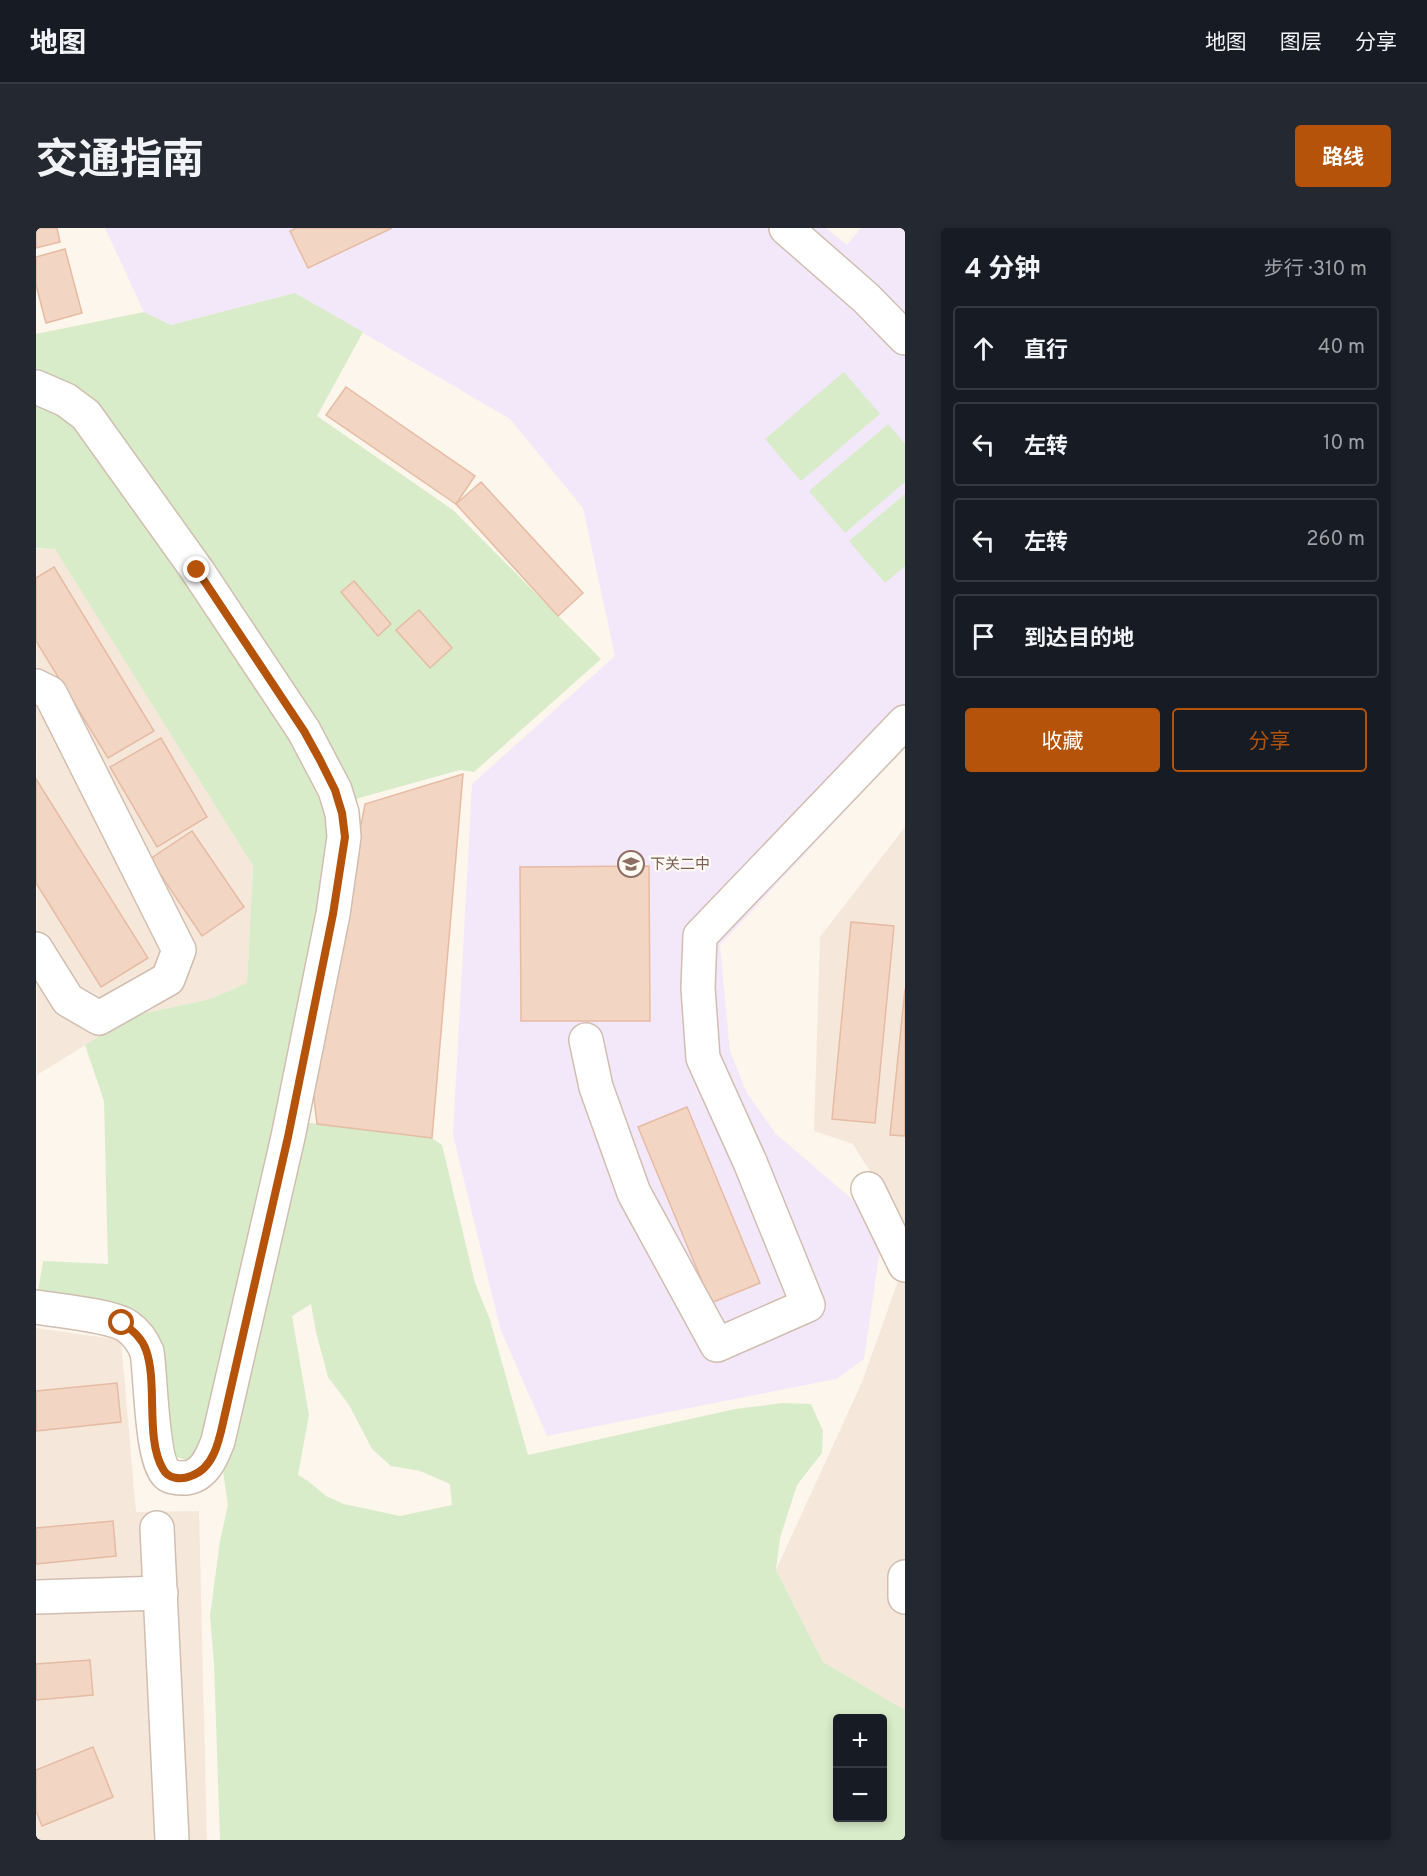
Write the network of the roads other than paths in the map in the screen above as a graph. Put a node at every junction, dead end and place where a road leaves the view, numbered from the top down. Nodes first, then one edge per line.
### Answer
1 (786, 228) edge
2 (905, 338) edge
3 (36, 387) edge
4 (36, 686) edge
5 (905, 722) edge
6 (36, 949) edge
7 (586, 1040) dead end
8 (868, 1189) dead end
9 (905, 1265) edge
10 (36, 1307) edge
11 (157, 1528) dead end
12 (905, 1577) edge
13 (160, 1593) junction
14 (36, 1597) edge
15 (905, 1597) edge
16 (172, 1840) edge

1 - 2 street
3 - 10 street
4 - 6 street
5 - 7 street
8 - 9 street
11 - 13 street
12 - 15 street
13 - 14 street
13 - 16 street

